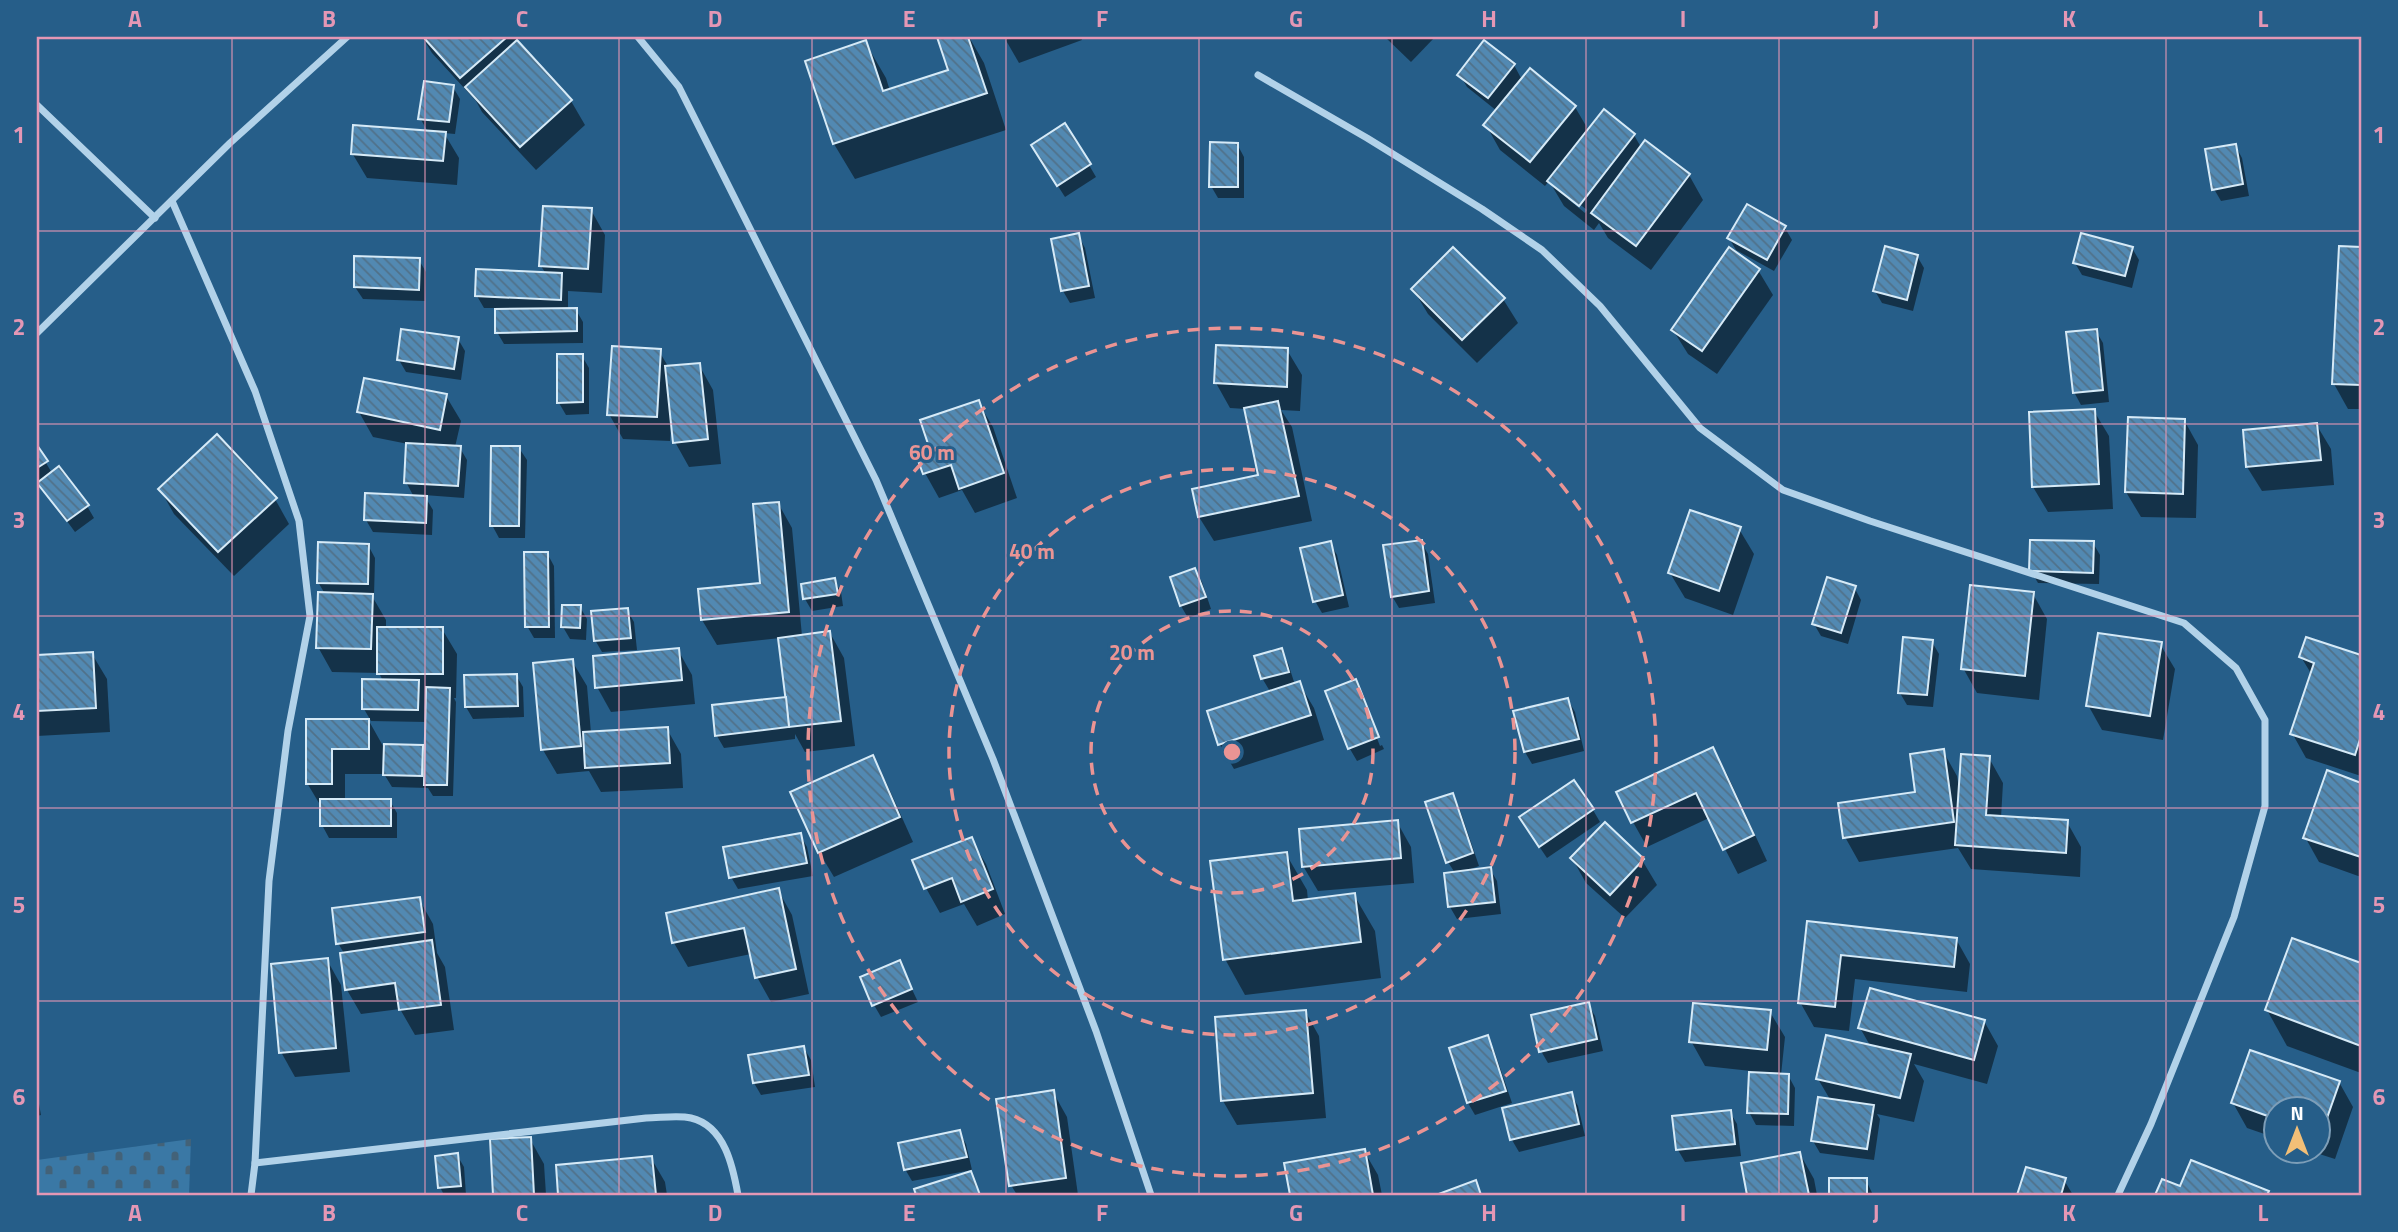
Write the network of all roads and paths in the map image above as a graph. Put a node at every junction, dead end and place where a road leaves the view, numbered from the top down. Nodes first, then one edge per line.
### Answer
1 (347, 37) edge
2 (638, 37) edge
3 (1258, 75) dead end
4 (37, 105) edge
5 (172, 201) junction
6 (155, 218) junction
7 (37, 333) edge
8 (255, 1163) junction
9 (251, 1195) edge
10 (738, 1195) edge
11 (1151, 1195) edge
12 (2118, 1195) edge

1 - 5 street
2 - 11 street
3 - 12 street
4 - 6 street
5 - 6 street
5 - 8 street
6 - 7 street
8 - 9 street
8 - 10 street

